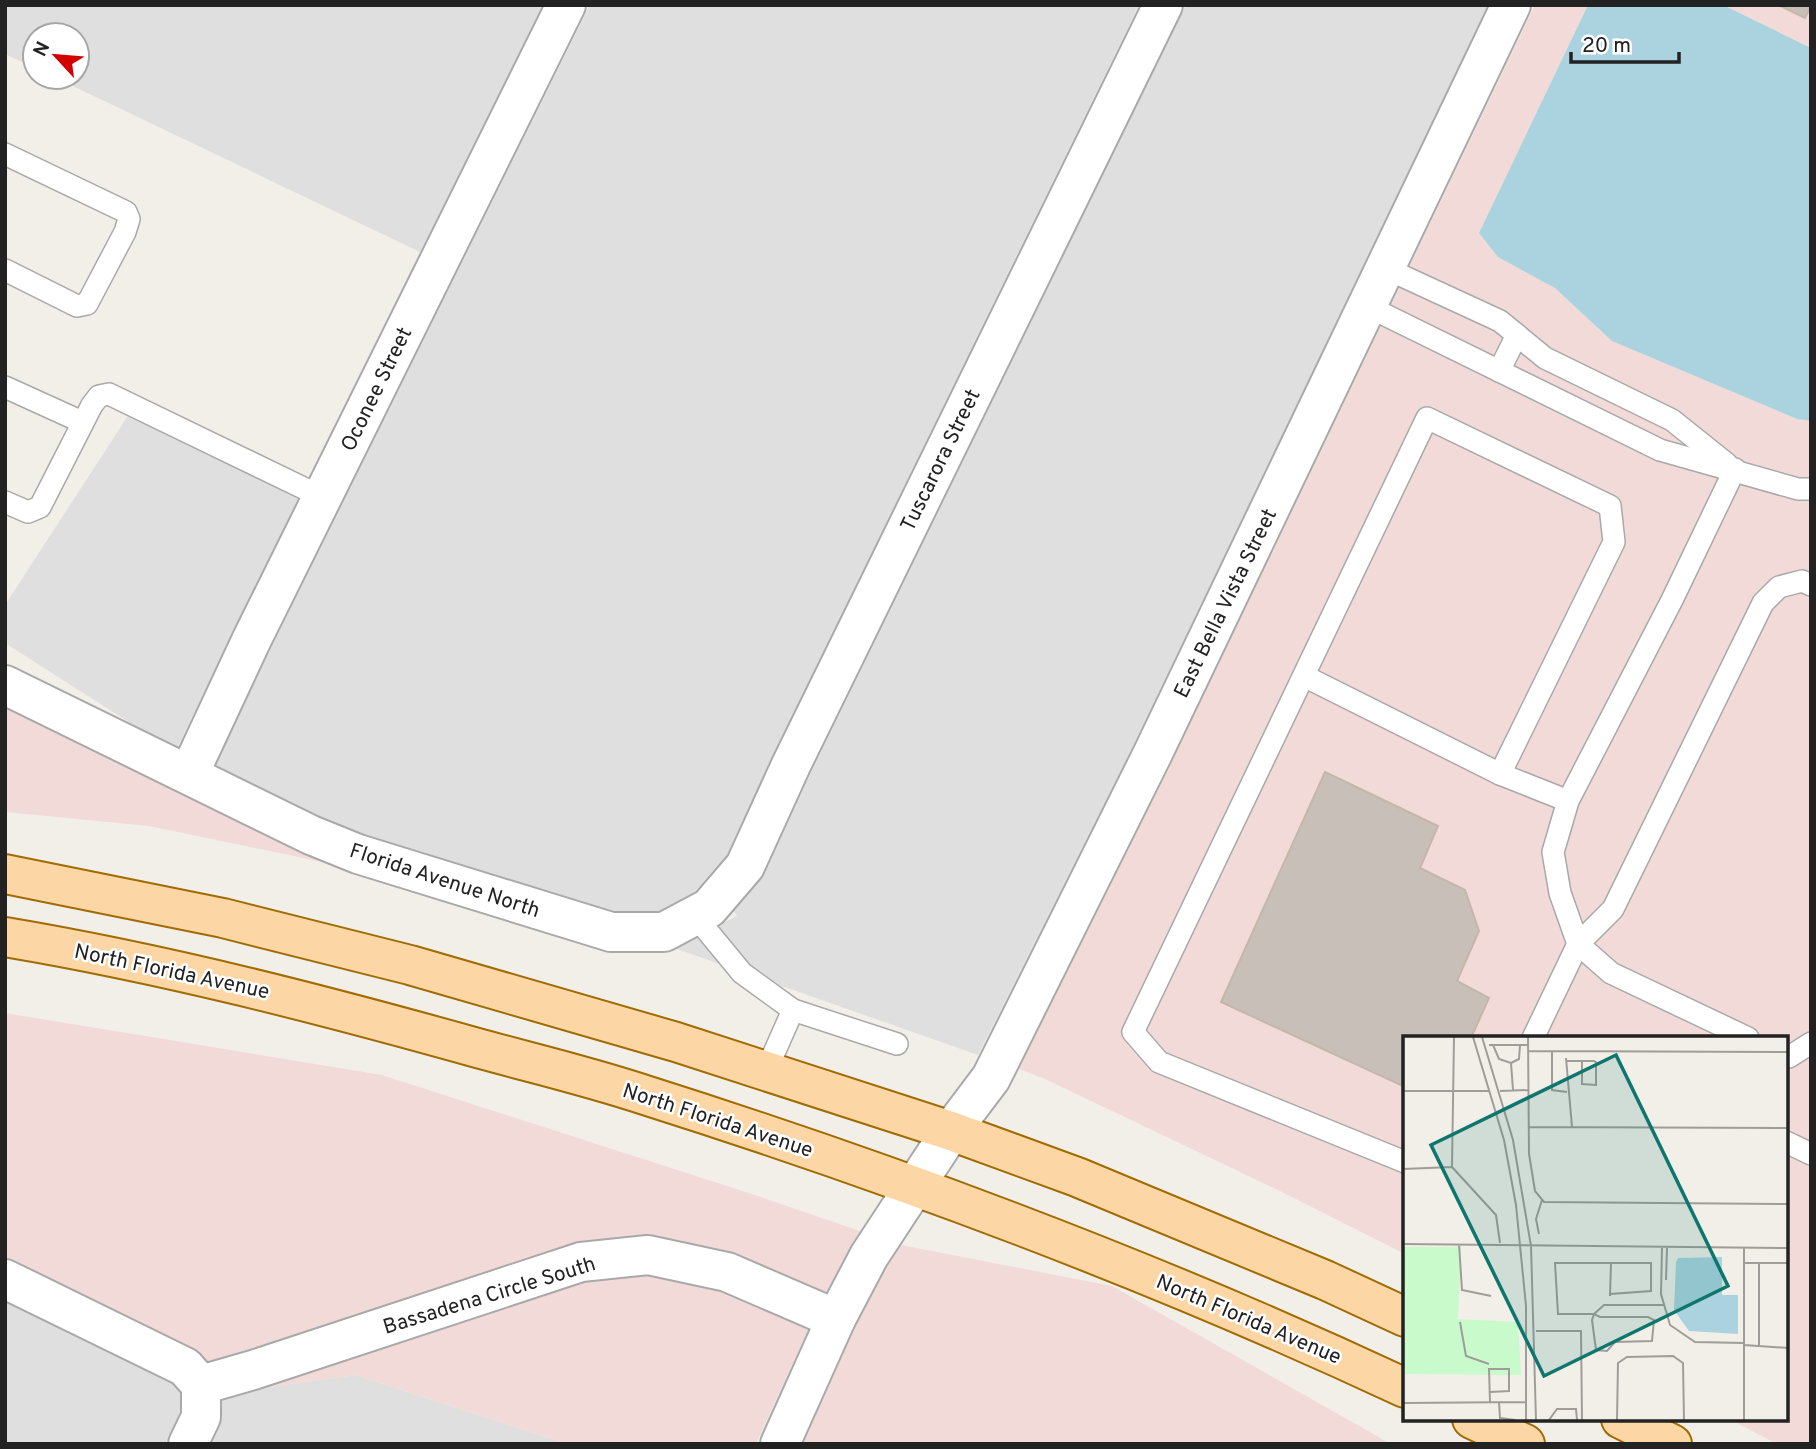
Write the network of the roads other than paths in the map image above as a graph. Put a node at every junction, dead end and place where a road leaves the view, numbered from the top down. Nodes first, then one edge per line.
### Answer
1 (566, 5) edge
2 (1163, 5) edge
3 (1511, 5) edge
4 (5, 154) edge
5 (1385, 268) junction
6 (5, 270) edge
7 (1367, 306) junction
8 (1517, 335) junction
9 (1499, 371) junction
10 (5, 387) edge
11 (82, 422) junction
12 (1735, 470) junction
13 (1811, 489) edge
14 (322, 497) junction
15 (5, 502) edge
16 (1811, 585) edge
17 (1304, 676) junction
18 (5, 685) edge
19 (189, 774) junction
20 (1500, 774) junction
21 (1568, 801) junction
22 (5, 874) edge
23 (702, 912) junction
24 (5, 937) edge
25 (1578, 944) junction
26 (793, 1010) junction
27 (1534, 1036) edge
28 (1744, 1036) edge
29 (1811, 1042) edge
30 (897, 1044) dead end
31 (1788, 1057) edge
32 (766, 1071) junction
33 (951, 1131) junction
34 (1788, 1143) edge
35 (1811, 1154) edge
36 (1403, 1162) edge
37 (914, 1186) junction
38 (5, 1279) edge
39 (1403, 1316) edge
40 (836, 1319) junction
41 (201, 1385) junction
42 (1403, 1387) edge
43 (1476, 1421) edge
44 (1625, 1421) edge
45 (188, 1444) edge
46 (780, 1444) edge
47 (1525, 1444) edge
48 (1672, 1444) edge

1 - 14 street, Oconee Street
2 - 23 street, Tuscarora Street
3 - 5 street, East Bella Vista Street
4 - 6 lane
5 - 7 street, East Bella Vista Street
5 - 8 lane
7 - 9 lane
7 - 33 street, East Bella Vista Street
8 - 9 lane
8 - 12 lane
9 - 12 lane
10 - 11 lane
11 - 14 lane
11 - 15 lane
12 - 13 lane
12 - 21 lane
14 - 19 street, Oconee Street
16 - 25 lane
17 - 20 lane
17 - 20 lane
17 - 36 lane
18 - 19 street
19 - 23 street, Florida Avenue North
20 - 21 lane
21 - 25 lane
22 - 32 main road
23 - 26 lane
24 - 37 main road, North Florida Avenue
25 - 27 lane
25 - 28 lane
26 - 30 lane
26 - 32 lane
29 - 31 lane
32 - 33 main road
33 - 37 street, East Bella Vista Street
33 - 39 main road
34 - 35 lane
37 - 40 street, East Bella Vista Street
37 - 42 main road, North Florida Avenue
38 - 41 street
40 - 41 street, Bassadena Circle South
40 - 46 street, East Bella Vista Street
41 - 45 street
43 - 47 main road
44 - 48 main road

